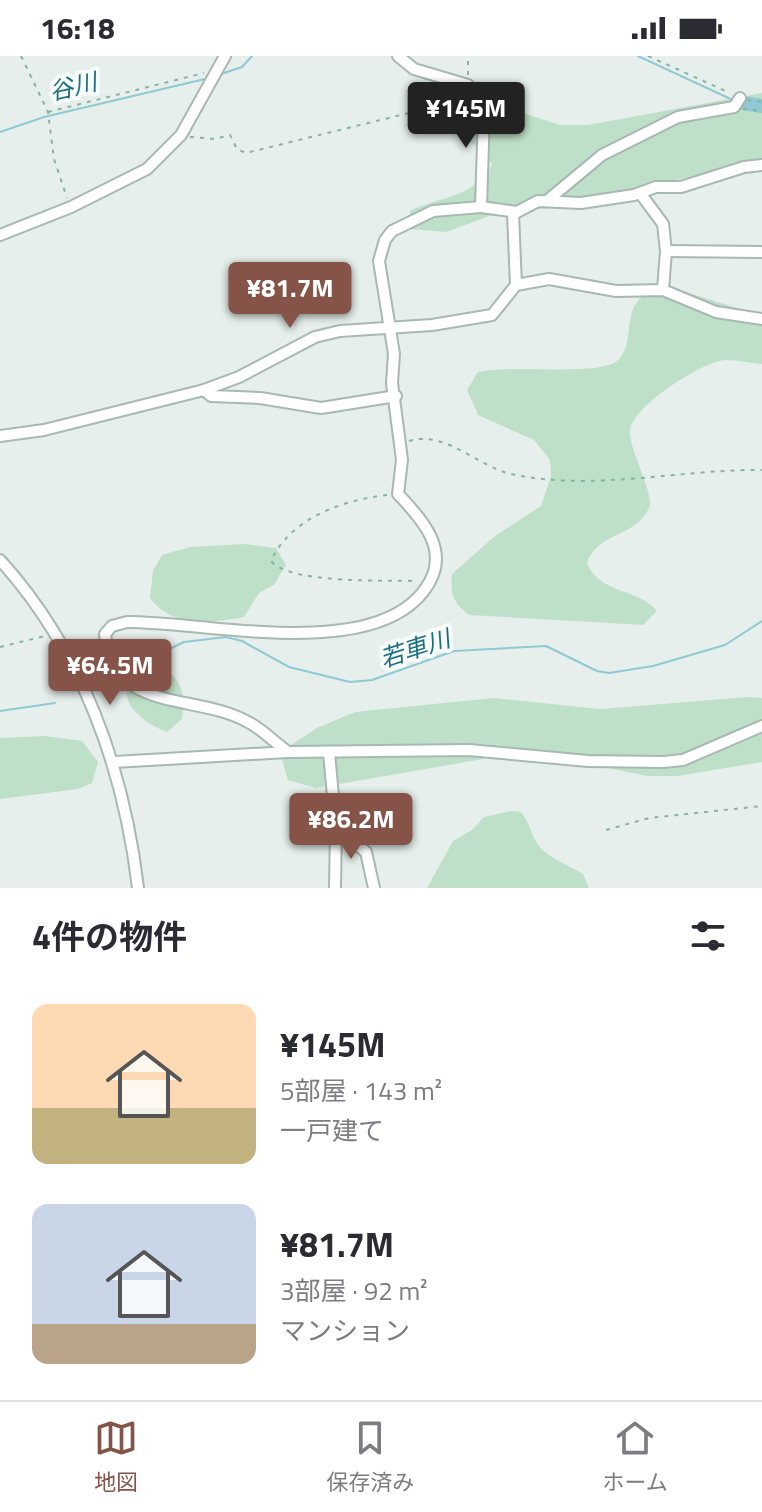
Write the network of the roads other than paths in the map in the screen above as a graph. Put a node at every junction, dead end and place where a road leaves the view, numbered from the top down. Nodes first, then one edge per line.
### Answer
1 (225, 56) edge
2 (398, 56) edge
3 (738, 102) road end
4 (762, 165) edge
5 (640, 193) junction
6 (548, 200) junction
7 (481, 207) junction
8 (513, 213) junction
9 (0, 235) edge
10 (666, 251) junction
11 (762, 252) edge
12 (516, 285) junction
13 (663, 290) junction
14 (762, 319) edge
15 (391, 325) junction
16 (204, 390) junction
17 (396, 396) junction
18 (0, 436) edge
19 (0, 560) edge
20 (762, 726) edge
21 (288, 752) junction
22 (329, 753) junction
23 (114, 762) junction
24 (336, 828) junction
25 (138, 888) edge
26 (335, 888) edge
27 (374, 888) edge

1 - 9 street
2 - 7 street
3 - 6 street
4 - 5 street
5 - 6 street
5 - 10 street
6 - 8 street
7 - 8 street
7 - 15 street
8 - 12 street
10 - 11 street
10 - 13 street
12 - 13 street
12 - 15 street
13 - 14 street
15 - 16 street
15 - 17 street
16 - 17 street
16 - 18 street
17 - 21 street
19 - 23 street
20 - 22 street
21 - 22 street
21 - 23 street
22 - 24 street
23 - 25 street
24 - 26 street
24 - 27 street

